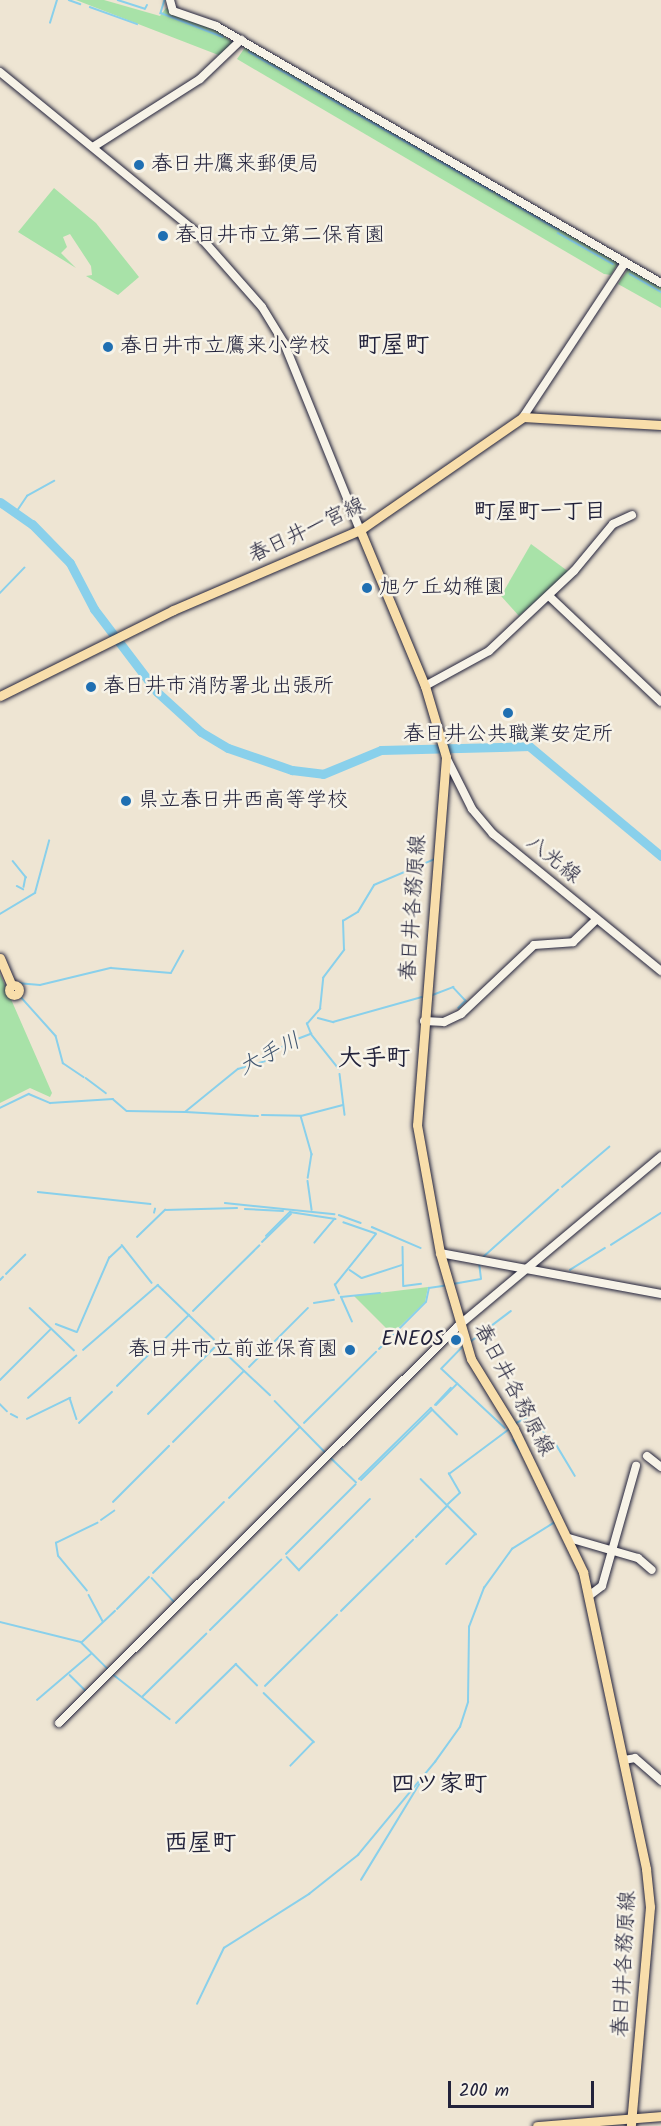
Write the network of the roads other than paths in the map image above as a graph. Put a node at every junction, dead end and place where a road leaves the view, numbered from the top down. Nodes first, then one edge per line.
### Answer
1 (170, 0) edge
2 (241, 40) junction
3 (0, 72) edge
4 (93, 147) junction
5 (625, 263) junction
6 (661, 283) edge
7 (523, 417) junction
8 (661, 425) edge
9 (632, 515) dead end
10 (360, 530) junction
11 (549, 596) junction
12 (425, 686) junction
13 (0, 696) edge
14 (661, 702) edge
15 (446, 757) junction
16 (597, 919) junction
17 (0, 958) edge
18 (661, 971) edge
19 (11, 984) dead end
20 (424, 1021) junction
21 (661, 1156) edge
22 (440, 1254) junction
23 (527, 1269) junction
24 (661, 1294) edge
25 (458, 1326) junction
26 (648, 1456) dead end
27 (636, 1466) dead end
28 (661, 1467) edge
29 (569, 1538) junction
30 (611, 1550) junction
31 (652, 1570) dead end
32 (590, 1595) junction
33 (59, 1723) dead end
34 (624, 1760) junction
35 (661, 1781) edge
36 (632, 2115) junction
37 (661, 2116) edge
38 (537, 2126) edge
39 (631, 2126) edge

1 - 2 street
2 - 4 street
2 - 5 street
3 - 4 street
4 - 10 street
5 - 6 street
5 - 7 street
7 - 8 main road
7 - 10 main road, 春日井一宮線
9 - 11 street
10 - 12 main road, 春日井各務原線
10 - 13 main road, 春日井一宮線
11 - 12 street
11 - 14 street
12 - 15 main road, 春日井各務原線
15 - 16 street, 八光線
15 - 20 main road, 春日井各務原線
16 - 18 street, 八光線
16 - 20 street
17 - 19 main road
20 - 22 main road, 春日井各務原線
21 - 23 street
22 - 23 street
22 - 25 main road, 春日井各務原線
23 - 24 street
23 - 25 street
25 - 29 main road, 春日井各務原線
25 - 33 street
26 - 28 street
27 - 30 street
29 - 30 street
29 - 32 main road, 春日井各務原線
30 - 31 street
30 - 32 street
32 - 34 main road, 春日井各務原線
34 - 35 street
34 - 36 main road, 春日井各務原線
36 - 37 main road
36 - 38 main road
36 - 39 main road, 春日井各務原線

